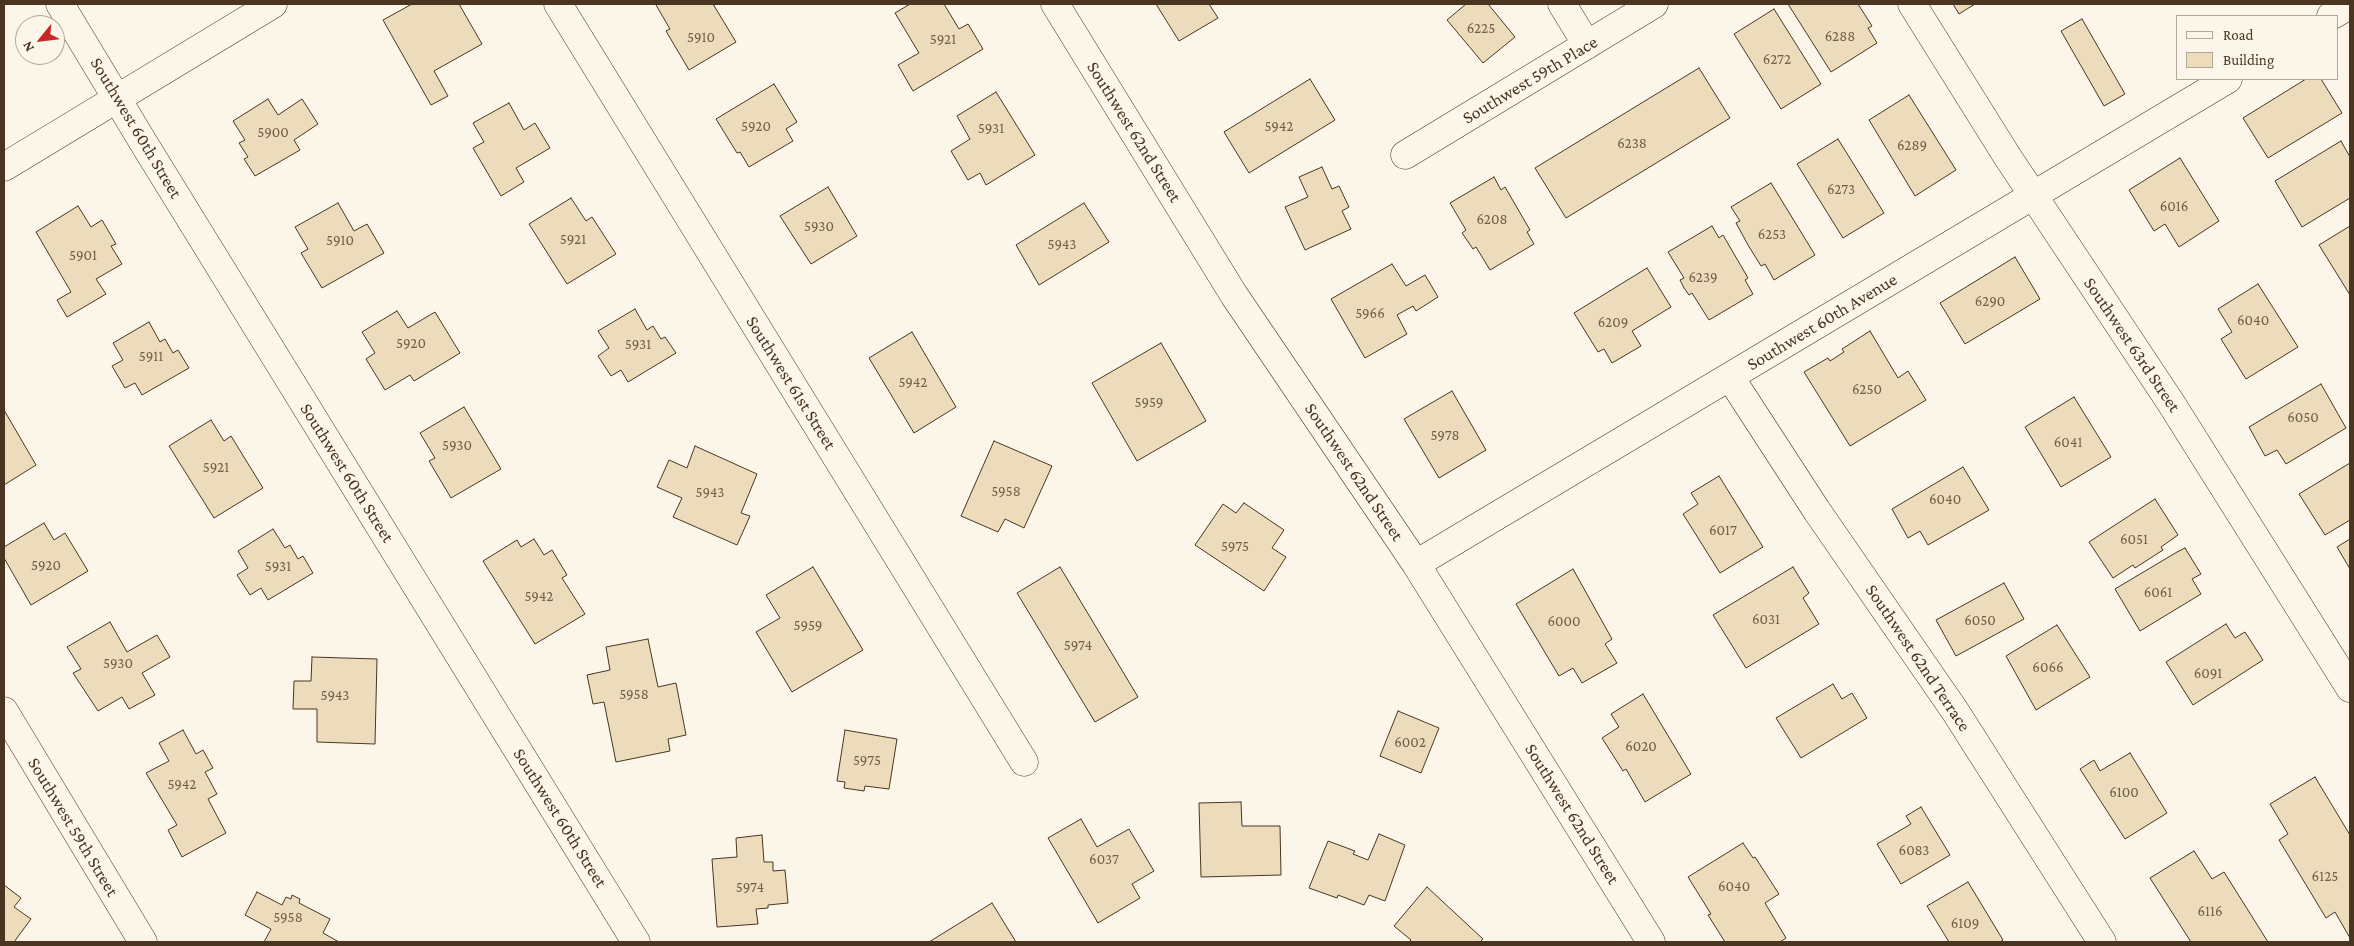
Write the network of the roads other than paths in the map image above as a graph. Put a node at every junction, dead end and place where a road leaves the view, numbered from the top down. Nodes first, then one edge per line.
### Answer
1 (60, 4) edge
2 (272, 4) edge
3 (558, 4) edge
4 (1055, 4) edge
5 (1562, 4) edge
6 (1654, 4) edge
7 (1912, 4) edge
8 (2350, 5) edge
9 (2334, 15) edge
10 (1587, 45) junction
11 (2226, 80) edge
12 (117, 98) junction
13 (1404, 155) dead end
14 (4, 167) edge
15 (2034, 196) junction
16 (1730, 377) junction
17 (1416, 564) junction
18 (2350, 688) edge
19 (4, 711) edge
20 (1024, 762) dead end
21 (143, 942) edge
22 (636, 942) edge
23 (1650, 942) edge
24 (2102, 942) edge

1 - 12 street, Southwest 60th Street
2 - 12 street
3 - 20 street, Southwest 61st Street
4 - 17 street, Southwest 62nd Street
5 - 10 street
6 - 10 street, Southwest 59th Place
7 - 15 street, Southwest 63rd Street
8 - 9 street
10 - 13 street, Southwest 59th Place
11 - 15 street, Southwest 60th Avenue
12 - 14 street
12 - 22 street, Southwest 60th Street
15 - 16 street, Southwest 60th Avenue
15 - 18 street, Southwest 63rd Street
16 - 17 street, Southwest 60th Avenue
16 - 24 street, Southwest 62nd Terrace
17 - 23 street, Southwest 62nd Street
19 - 21 street, Southwest 59th Street

